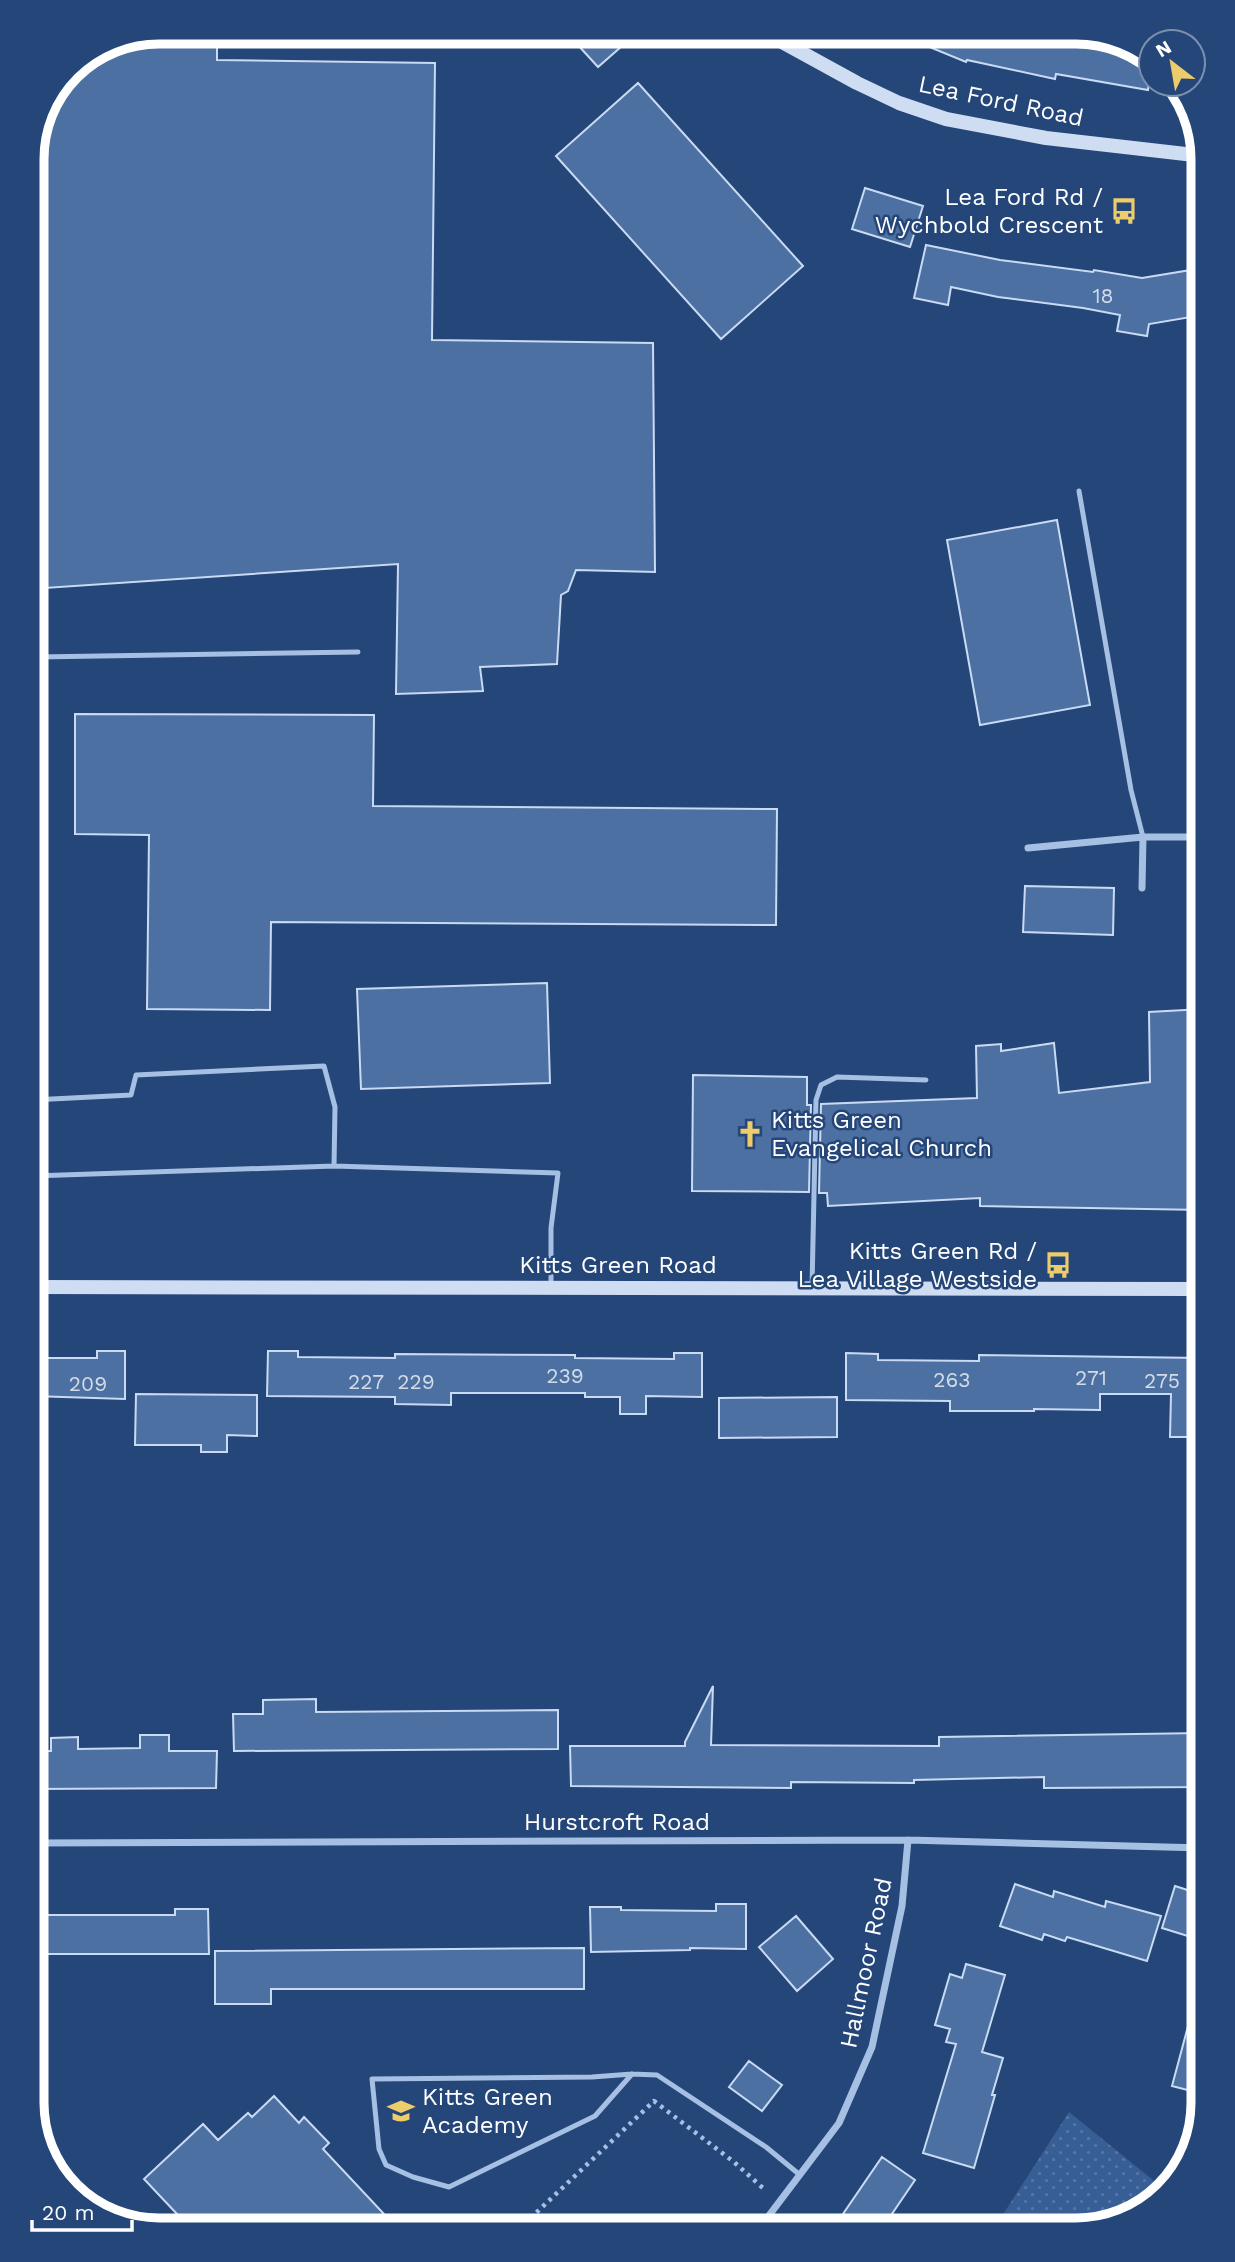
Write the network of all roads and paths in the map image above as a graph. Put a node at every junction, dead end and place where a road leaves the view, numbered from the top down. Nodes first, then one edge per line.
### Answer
1 (786, 44) edge
2 (1191, 155) edge
3 (1079, 491) dead end
4 (358, 652) dead end
5 (44, 657) edge
6 (1143, 837) junction
7 (1191, 837) edge
8 (1028, 848) dead end
9 (1142, 888) dead end
10 (926, 1080) dead end
11 (44, 1099) edge
12 (334, 1166) junction
13 (44, 1176) edge
14 (44, 1287) edge
15 (551, 1288) junction
16 (812, 1288) junction
17 (1191, 1289) edge
18 (908, 1840) junction
19 (44, 1843) edge
20 (1191, 1848) edge
21 (632, 2074) junction
22 (800, 2175) junction
23 (780, 2203) junction
24 (531, 2218) edge
25 (768, 2218) edge

1 - 2 street, Lea Ford Road
3 - 6 lane
4 - 5 lane
6 - 7 street
6 - 8 street
6 - 9 street
10 - 16 lane
11 - 12 lane
12 - 13 lane
12 - 15 lane
14 - 15 street, Kitts Green Road
15 - 16 street, Kitts Green Road
16 - 17 street, Kitts Green Road
18 - 19 street, Hurstcroft Road
18 - 20 street, Hurstcroft Road
18 - 22 street, Hallmoor Road
21 - 21 lane
21 - 22 lane
22 - 23 street, Hallmoor Road
23 - 24 path
23 - 25 street, Hallmoor Road

